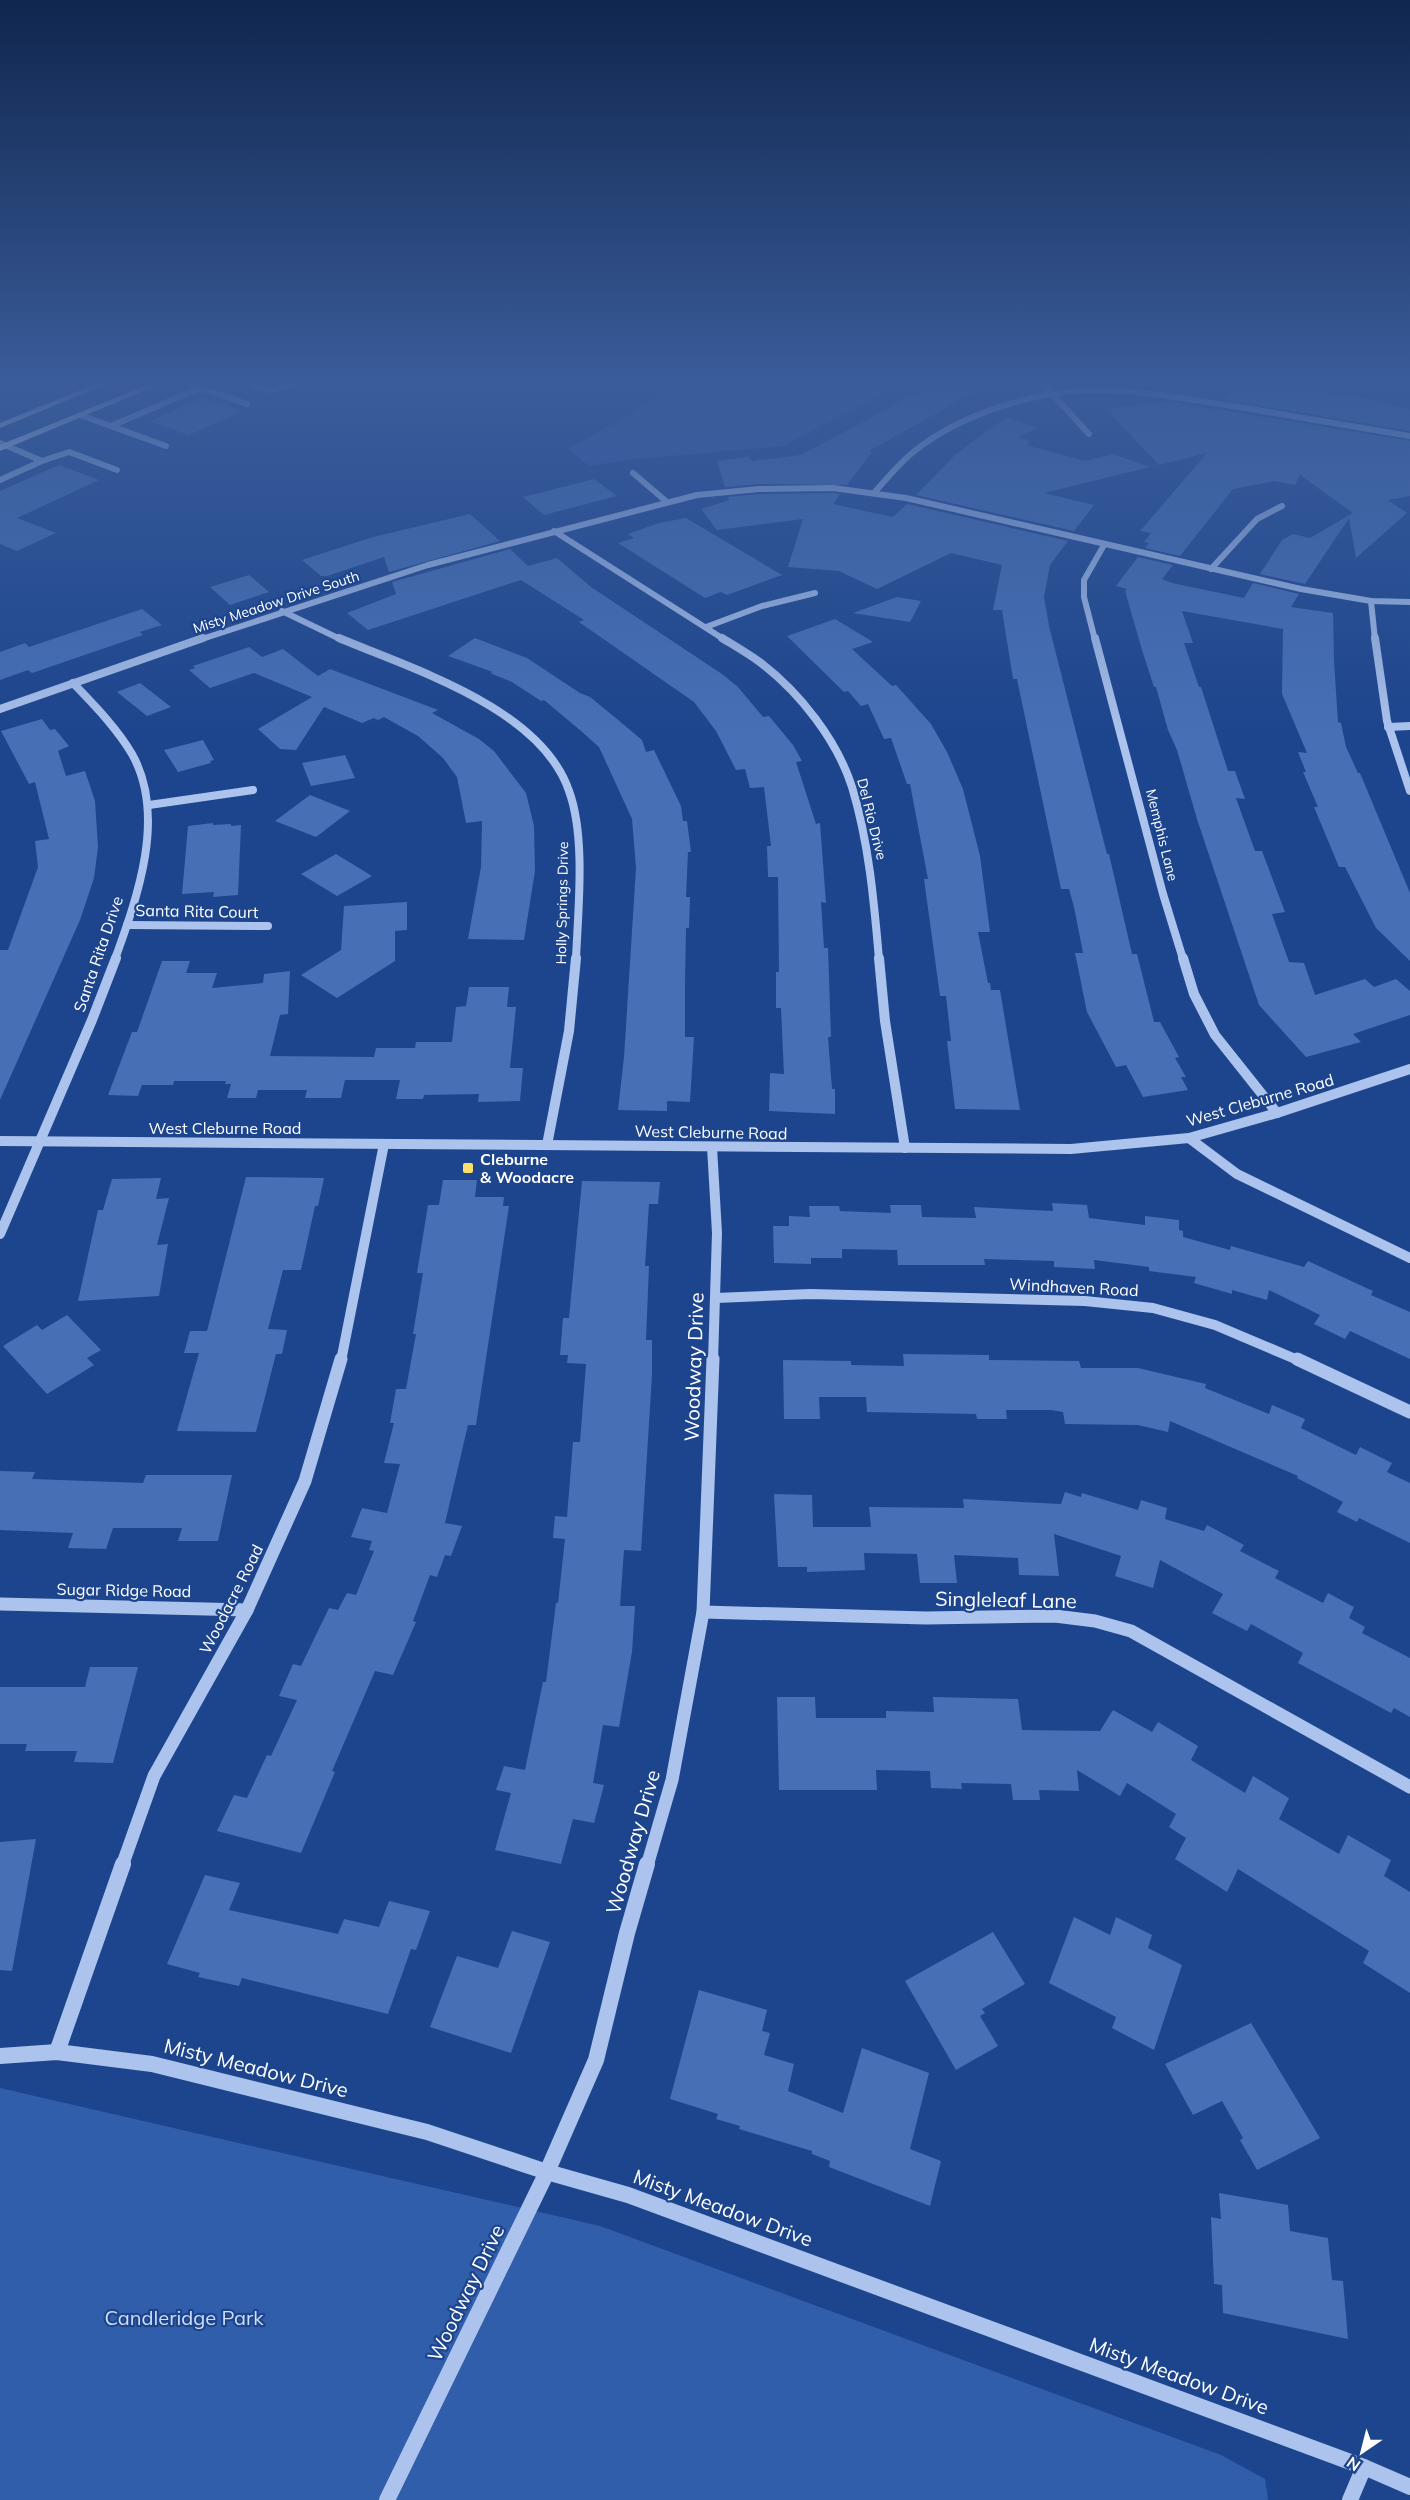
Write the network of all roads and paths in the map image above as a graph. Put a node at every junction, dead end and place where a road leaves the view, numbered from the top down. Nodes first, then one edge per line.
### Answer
1 (668, 502) edge
2 (921, 502) edge
3 (1282, 506) dead end
4 (554, 531) junction
5 (1104, 545) junction
6 (1211, 569) junction
7 (815, 593) dead end
8 (1371, 601) junction
9 (1410, 602) edge
10 (282, 611) junction
11 (706, 627) junction
12 (73, 683) junction
13 (0, 709) edge
14 (1388, 726) junction
15 (1410, 726) edge
16 (253, 790) dead end
17 (1410, 791) edge
18 (149, 804) junction
19 (127, 925) junction
20 (268, 926) dead end
21 (1410, 1069) edge
22 (1277, 1113) junction
23 (1189, 1138) junction
24 (0, 1141) edge
25 (40, 1141) junction
26 (384, 1144) junction
27 (547, 1145) junction
28 (712, 1147) junction
29 (905, 1148) junction
30 (0, 1234) edge
31 (1410, 1258) edge
32 (716, 1298) junction
33 (1410, 1412) edge
34 (0, 1604) edge
35 (248, 1610) junction
36 (703, 1612) junction
37 (1410, 1787) edge
38 (57, 2052) junction
39 (0, 2056) edge
40 (547, 2172) junction
41 (1364, 2467) junction
42 (1410, 2487) edge
43 (387, 2500) edge
44 (1350, 2500) edge

1 - 4 street, Misty Meadow Drive South
2 - 5 street, Misty Meadow Drive South
3 - 6 street
4 - 10 street, Misty Meadow Drive South
4 - 11 street, Del Rio Drive
5 - 6 street, Misty Meadow Drive South
5 - 22 street, Memphis Lane
6 - 8 street, Misty Meadow Drive South
7 - 11 street
8 - 9 street, Misty Meadow Drive South
8 - 14 street
10 - 12 street, Misty Meadow Drive South
10 - 27 street, Holly Springs Drive
11 - 29 street, Del Rio Drive
12 - 13 street, Misty Meadow Drive South
12 - 18 street, Santa Rita Drive
14 - 15 street
14 - 17 street
16 - 18 street
18 - 19 street, Santa Rita Drive
19 - 20 street, Santa Rita Court
19 - 25 street, Santa Rita Drive
21 - 22 street, West Cleburne Road
22 - 23 street, West Cleburne Road
23 - 29 street, West Cleburne Road
23 - 31 street
24 - 25 street, West Cleburne Road
25 - 26 street, West Cleburne Road
25 - 30 street, Santa Rita Drive
26 - 27 street, West Cleburne Road
26 - 35 street, Woodacre Road
27 - 28 street, West Cleburne Road
28 - 29 street, West Cleburne Road
28 - 32 street, Woodway Drive
32 - 33 street, Windhaven Road
32 - 36 street, Woodway Drive
34 - 35 street, Sugar Ridge Road
35 - 38 street, Woodacre Road
36 - 37 street, Singleleaf Lane
36 - 40 street, Woodway Drive
38 - 39 street, Misty Meadow Drive
38 - 40 street, Misty Meadow Drive
40 - 41 street, Misty Meadow Drive
40 - 43 street, Woodway Drive
41 - 42 street, Misty Meadow Drive
41 - 44 street

